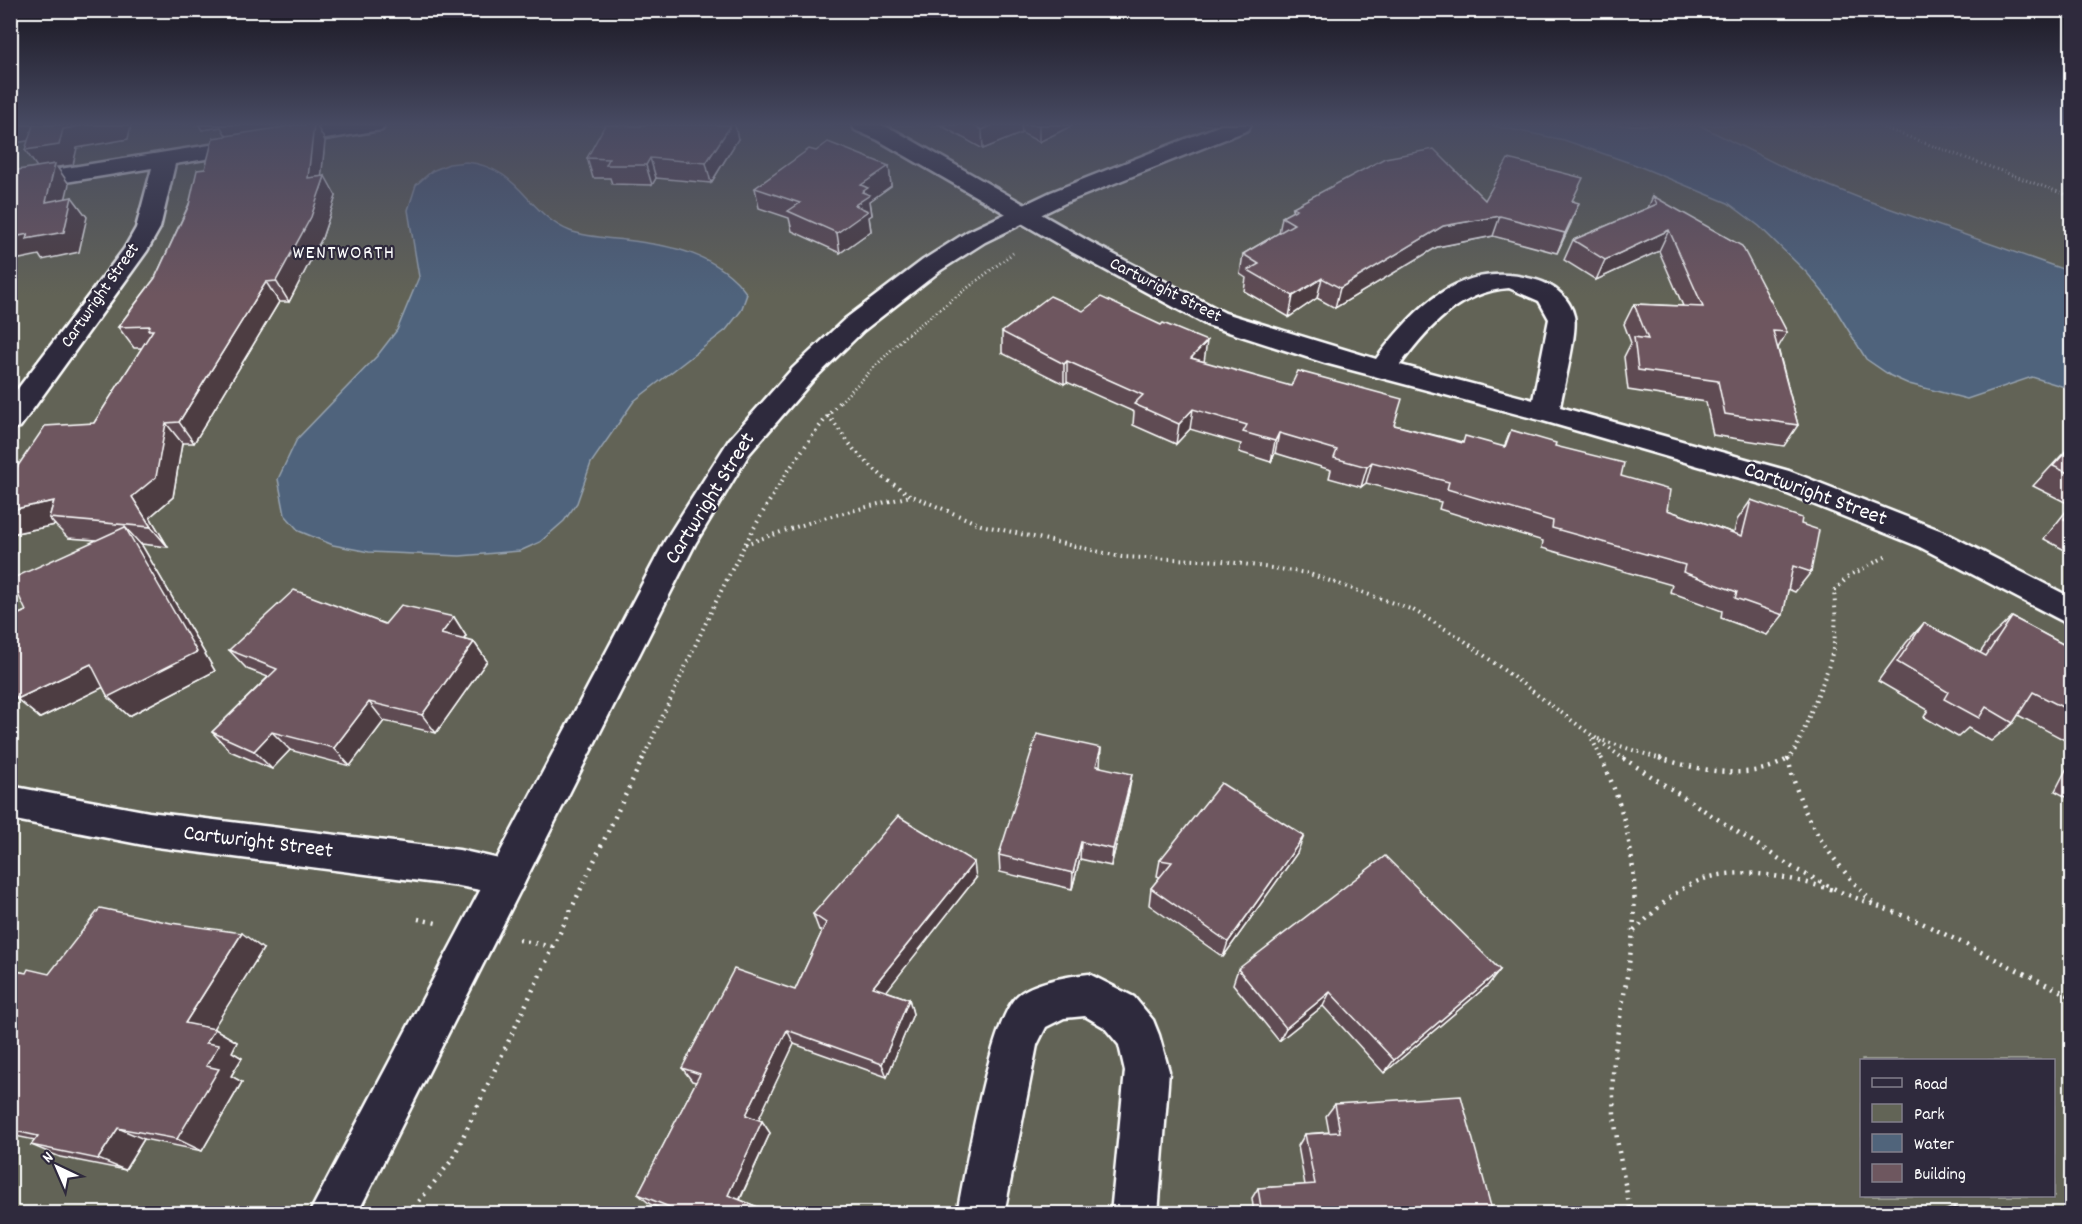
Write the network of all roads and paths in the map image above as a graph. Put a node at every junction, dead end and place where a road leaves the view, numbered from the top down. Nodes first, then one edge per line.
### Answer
1 (159, 182) edge
2 (969, 182) edge
3 (1100, 182) edge
4 (2031, 182) edge
5 (2072, 197) edge
6 (1024, 213) junction
7 (1016, 250) dead end
8 (1383, 369) junction
9 (1545, 412) junction
10 (828, 415) junction
11 (10, 420) edge
12 (910, 495) junction
13 (1912, 531) junction
14 (745, 544) junction
15 (2072, 613) edge
16 (1592, 737) junction
17 (1788, 758) junction
18 (10, 802) edge
19 (507, 877) junction
20 (1842, 893) junction
21 (1874, 903) junction
22 (1633, 932) junction
23 (2072, 997) edge
24 (332, 1214) edge
25 (410, 1214) edge
26 (980, 1214) edge
27 (1134, 1214) edge
28 (1630, 1214) edge

1 - 11 street, Cartwright Street
2 - 6 street, Cartwright Street
3 - 6 street, Cartwright Street
4 - 5 path
6 - 8 street, Cartwright Street
6 - 19 street, Cartwright Street
7 - 10 path
8 - 9 street, Cartwright Street
8 - 9 street
9 - 13 street, Cartwright Street
10 - 12 path
10 - 14 path
12 - 14 path
12 - 16 path
13 - 15 street, Cartwright Street
13 - 17 path
14 - 25 path
16 - 17 path
16 - 20 path
16 - 22 path
17 - 21 path
18 - 19 street, Cartwright Street
19 - 24 street, Cartwright Street
20 - 21 path
20 - 22 path
21 - 23 path
22 - 28 path
26 - 27 street

